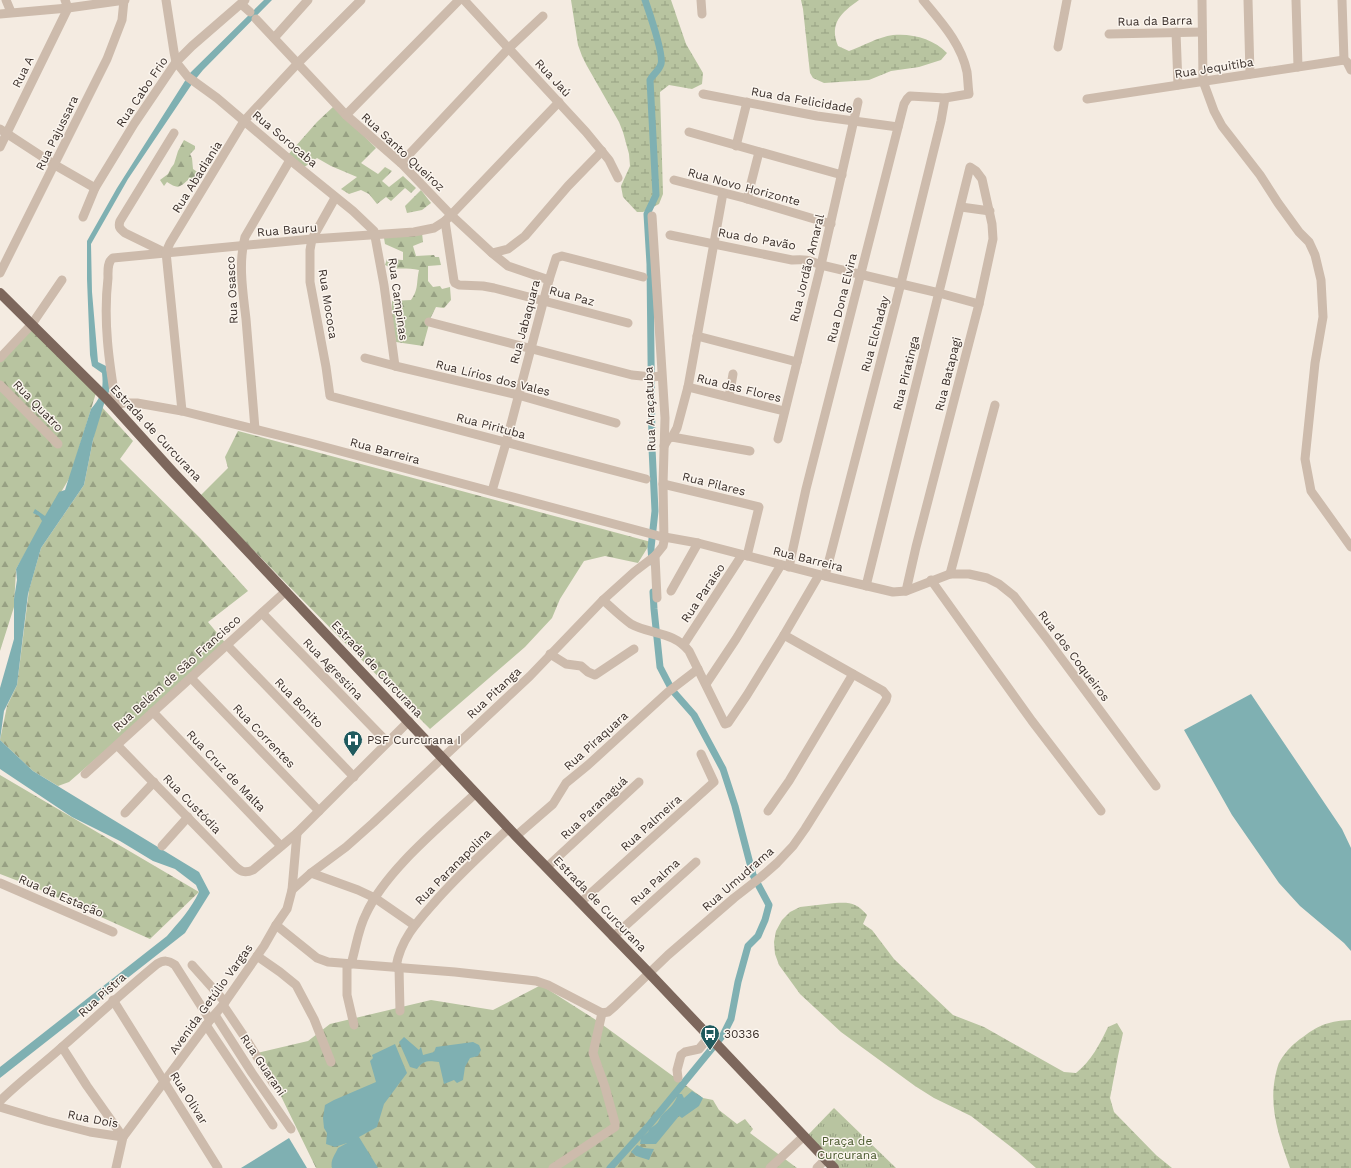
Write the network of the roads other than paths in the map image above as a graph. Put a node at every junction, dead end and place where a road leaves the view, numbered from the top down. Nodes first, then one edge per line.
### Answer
1 (6, 0) edge
2 (124, 0) edge
3 (166, 0) edge
4 (308, 0) edge
5 (361, 0) edge
6 (459, 0) edge
7 (464, 0) edge
8 (701, 0) edge
9 (923, 0) edge
10 (1068, 0) edge
11 (1202, 0) edge
12 (1248, 0) edge
13 (1296, 0) edge
14 (1342, 0) edge
15 (243, 2) edge
16 (67, 4) edge
17 (702, 14) dead end
18 (4, 15) edge
19 (543, 16) dead end
20 (1176, 32) junction
21 (1202, 32) junction
22 (1109, 34) dead end
23 (274, 38) junction
24 (1058, 47) dead end
25 (508, 49) junction
26 (1344, 60) junction
27 (176, 62) junction
28 (298, 63) junction
29 (1298, 67) junction
30 (1351, 70) edge
31 (1250, 74) junction
32 (1203, 81) junction
33 (1178, 85) junction
34 (703, 94) dead end
35 (945, 98) junction
36 (1087, 99) dead end
37 (558, 102) junction
38 (747, 102) junction
39 (858, 102) dead end
40 (346, 115) junction
41 (244, 121) junction
42 (854, 121) junction
43 (898, 127) junction
44 (3, 132) edge
45 (689, 132) dead end
46 (174, 133) dead end
47 (736, 146) junction
48 (0, 147) edge
49 (602, 151) junction
50 (759, 152) junction
51 (290, 160) junction
52 (401, 164) junction
53 (55, 165) junction
54 (970, 167) joint
55 (842, 175) junction
56 (618, 178) dead end
57 (674, 180) dead end
58 (95, 188) junction
59 (723, 193) junction
60 (335, 198) junction
61 (747, 199) junction
62 (960, 207) junction
63 (990, 211) junction
64 (652, 216) dead end
65 (83, 217) dead end
66 (448, 218) junction
67 (831, 224) junction
68 (670, 235) dead end
69 (376, 236) junction
70 (312, 240) junction
71 (714, 244) junction
72 (242, 246) junction
73 (166, 252) junction
74 (492, 254) junction
75 (821, 265) junction
76 (0, 273) edge
77 (860, 274) junction
78 (643, 277) dead end
79 (62, 280) dead end
80 (549, 280) junction
81 (901, 283) junction
82 (0, 293) edge
83 (939, 293) junction
84 (543, 300) junction
85 (979, 304) junction
86 (430, 322) dead end
87 (32, 324) junction
88 (628, 324) dead end
89 (696, 336) junction
90 (531, 349) junction
91 (0, 358) edge
92 (365, 358) dead end
93 (797, 362) junction
94 (395, 366) junction
95 (733, 374) dead end
96 (661, 376) junction
97 (0, 385) edge
98 (688, 387) junction
99 (518, 395) junction
100 (330, 396) joint
101 (729, 397) junction
102 (112, 403) junction
103 (994, 405) dead end
104 (182, 411) junction
105 (784, 411) junction
106 (616, 423) dead end
107 (255, 429) junction
108 (672, 437) junction
109 (778, 439) dead end
110 (506, 443) junction
111 (58, 444) dead end
112 (664, 446) junction
113 (750, 451) dead end
114 (646, 479) dead end
115 (663, 484) junction
116 (492, 491) junction
117 (661, 536) junction
118 (698, 543) junction
119 (1351, 547) edge
120 (654, 556) junction
121 (745, 556) junction
122 (785, 566) junction
123 (950, 574) junction
124 (822, 576) junction
125 (931, 580) junction
126 (866, 586) junction
127 (906, 590) junction
128 (286, 591) junction
129 (670, 591) dead end
130 (657, 598) dead end
131 (603, 600) junction
132 (262, 613) junction
133 (784, 635) junction
134 (684, 644) junction
135 (227, 645) junction
136 (634, 649) dead end
137 (550, 654) junction
138 (698, 670) junction
139 (853, 674) junction
140 (191, 678) junction
141 (706, 684) junction
142 (154, 712) junction
143 (409, 721) junction
144 (387, 742) junction
145 (117, 745) junction
146 (701, 754) dead end
147 (443, 758) junction
148 (85, 774) dead end
149 (354, 777) junction
150 (154, 782) junction
151 (639, 782) dead end
152 (1156, 786) dead end
153 (476, 793) junction
154 (319, 811) junction
155 (768, 811) dead end
156 (1101, 811) dead end
157 (125, 813) dead end
158 (188, 817) junction
159 (297, 832) junction
160 (513, 832) junction
161 (162, 846) dead end
162 (281, 846) junction
163 (696, 862) dead end
164 (547, 867) junction
165 (311, 873) junction
166 (0, 883) edge
167 (292, 890) junction
168 (375, 898) junction
169 (581, 902) junction
170 (276, 925) junction
171 (414, 925) junction
172 (113, 932) dead end
173 (614, 937) junction
174 (257, 956) junction
175 (349, 964) junction
176 (192, 965) dead end
177 (397, 967) junction
178 (649, 973) junction
179 (113, 1000) junction
180 (224, 1004) junction
181 (400, 1011) dead end
182 (602, 1013) junction
183 (210, 1020) junction
184 (354, 1025) dead end
185 (710, 1038) junction
186 (62, 1047) junction
187 (331, 1062) dead end
188 (678, 1078) dead end
189 (165, 1082) junction
190 (273, 1084) dead end
191 (0, 1101) edge
192 (0, 1107) edge
193 (273, 1125) dead end
194 (291, 1129) dead end
195 (804, 1136) junction
196 (123, 1137) junction
197 (826, 1159) junction
198 (116, 1168) edge
199 (218, 1168) edge
200 (553, 1168) edge
201 (770, 1168) edge
202 (817, 1168) edge
203 (834, 1168) edge

1 - 18 street
2 - 16 street
2 - 53 street, Rua Pajussara
3 - 27 street
4 - 23 street
5 - 28 street, Rua Abadiania
6 - 40 street
7 - 25 street, Rua Jaú
8 - 17 street
9 - 35 street, Rua Dona Elvira
10 - 24 street
11 - 21 street
12 - 31 street
13 - 29 street
14 - 26 street
15 - 23 street, Rua Santo Queiroz
15 - 27 street, Rua Cabo Frio
16 - 18 street
16 - 44 street, Rua A
19 - 25 street
20 - 21 street, Rua da Barra
20 - 22 street, Rua da Barra
20 - 33 street
21 - 32 street
23 - 28 street, Rua Santo Queiroz
25 - 37 street, Rua Jaú
25 - 52 street
26 - 29 street, Rua Jequitiba
26 - 30 street
27 - 41 street, Rua Sorocaba
27 - 58 street, Rua Cabo Frio
28 - 40 street, Rua Santo Queiroz
28 - 41 street, Rua Abadiania
29 - 31 street, Rua Jequitiba
31 - 32 street, Rua Jequitiba
32 - 33 street, Rua Jequitiba
32 - 119 street
33 - 36 street, Rua Jequitiba
34 - 38 street, Rua da Felicidade
35 - 43 street, Rua Dona Elvira
35 - 81 street, Rua Elchaday
37 - 49 street, Rua Jaú
37 - 66 street, Rua Bauru
38 - 42 street, Rua da Felicidade
38 - 47 street
39 - 42 street, Rua Jordão Amaral
40 - 52 street, Rua Santo Queiroz
41 - 51 street, Rua Sorocaba
41 - 73 street, Rua Abadiania
42 - 43 street, Rua da Felicidade
42 - 55 street, Rua Jordão Amaral
43 - 77 street, Rua Dona Elvira
44 - 48 street, Rua A
44 - 53 street
45 - 47 street
46 - 73 street
47 - 50 street
49 - 56 street, Rua Jaú
49 - 74 street
50 - 55 street
50 - 61 street
51 - 60 street, Rua Sorocaba
51 - 72 street, Rua Osasco
52 - 66 street, Rua Santo Queiroz
53 - 58 street
53 - 76 street, Rua Pajussara
54 - 62 street, Rua Piratinga
54 - 63 street, Rua Batapagi
55 - 67 street, Rua Jordão Amaral
57 - 59 street, Rua Novo Horizonte
58 - 65 street, Rua Cabo Frio
59 - 61 street, Rua Novo Horizonte
59 - 71 street
60 - 69 street, Rua Sorocaba
60 - 70 street, Rua Mococa
61 - 67 street, Rua Novo Horizonte
62 - 63 street
62 - 83 street, Rua Piratinga
63 - 85 street, Rua Batapagi
64 - 96 street, Rua Araçatuba
66 - 69 street, Rua Bauru
66 - 74 street, Rua Santo Queiroz
66 - 84 street, Rua Paz
67 - 75 street, Rua Jordão Amaral
68 - 71 street, Rua do Pavão
69 - 70 street, Rua Bauru
69 - 94 street, Rua Campinas
70 - 72 street, Rua Bauru
70 - 100 street, Rua Mococa
71 - 75 street, Rua do Pavão
71 - 89 street
72 - 73 street, Rua Bauru
72 - 107 street, Rua Osasco
73 - 102 street, Rua Bauru
73 - 104 street
74 - 80 street, Rua Santo Queiroz
75 - 77 street, Rua do Pavão
75 - 93 street, Rua Jordão Amaral
77 - 81 street, Rua do Pavão
77 - 122 street, Rua Dona Elvira
78 - 80 street, Rua Jabaquara
79 - 87 street
80 - 84 street, Rua Jabaquara
81 - 83 street, Rua do Pavão
81 - 124 street, Rua Elchaday
82 - 87 main road, Estrada de Curcurana
83 - 85 street, Rua do Pavão
83 - 126 street, Rua Piratinga
84 - 88 street, Rua Paz
84 - 90 street, Rua Jabaquara
85 - 127 street, Rua Batapagi
86 - 90 street
87 - 91 street
87 - 102 main road, Estrada de Curcurana
89 - 93 street
89 - 98 street
90 - 96 street
90 - 99 street, Rua Jabaquara
92 - 94 street, Rua Lírios dos Vales
93 - 105 street, Rua Jordão Amaral
94 - 99 street, Rua Lírios dos Vales
95 - 101 street
96 - 112 street, Rua Araçatuba
97 - 111 street, Rua Quatro
98 - 101 street, Rua das Flores
98 - 108 street
99 - 106 street, Rua Lírios dos Vales
99 - 110 street, Rua Jabaquara
100 - 110 street, Rua Pirituba
101 - 105 street, Rua das Flores
102 - 104 street, Rua Barreira
102 - 128 main road, Estrada de Curcurana
103 - 123 street
104 - 107 street, Rua Barreira
105 - 109 street, Rua Jordão Amaral
107 - 116 street, Rua Barreira
108 - 112 street
108 - 113 street
110 - 114 street, Rua Pirituba
110 - 116 street, Rua Jabaquara
112 - 115 street, Rua Araçatuba
115 - 117 street, Rua Araçatuba
115 - 121 street, Rua Pilares
116 - 117 street, Rua Barreira
117 - 118 street, Rua Barreira
117 - 120 street, Rua Araçatuba
118 - 121 street, Rua Barreira
118 - 129 street
120 - 130 street
120 - 131 street, Rua Pitanga
121 - 122 street, Rua Barreira
121 - 134 street, Rua Paraiso
122 - 124 street, Rua Barreira
122 - 141 street, Rua Dona Elvira
123 - 125 street, Rua Barreira
123 - 152 street, Rua dos Coqueiros
124 - 126 street, Rua Barreira
124 - 133 street, Rua Elchaday
125 - 127 street, Rua Barreira
125 - 156 street
126 - 127 street, Rua Barreira
128 - 132 street, Rua Belém de São Francisco
128 - 143 main road, Estrada de Curcurana
131 - 134 street
131 - 137 street, Rua Pitanga
132 - 135 street, Rua Belém de São Francisco
132 - 144 street, Rua Agrestina
133 - 139 street
133 - 141 street, Rua Elchaday
134 - 138 street
135 - 140 street, Rua Belém de São Francisco
135 - 149 street, Rua Bonito
136 - 137 street
137 - 147 street, Rua Pitanga
138 - 141 street
138 - 160 street, Rua Piraquara
139 - 155 street
139 - 178 street, Rua Umudrama
140 - 142 street, Rua Belém de São Francisco
140 - 154 street, Rua Correntes
142 - 145 street, Rua Belém de São Francisco
142 - 162 street, Rua Cruz de Malta
143 - 144 street
143 - 147 main road, Estrada de Curcurana
144 - 149 street
145 - 148 street, Rua Belém de São Francisco
145 - 150 street, Rua Custódia
146 - 169 street, Rua Palmeira
147 - 153 main road, Estrada de Curcurana
147 - 165 street, Rua Pitanga
149 - 154 street
150 - 157 street
150 - 158 street, Rua Custódia
151 - 164 street, Rua Paranaguá
153 - 160 main road, Estrada de Curcurana
153 - 168 street
154 - 159 street
158 - 161 street
158 - 162 street, Rua Custódia
159 - 162 street
159 - 167 street, Avenida Getúlio Vargas
160 - 164 main road, Estrada de Curcurana
160 - 171 street, Rua Paranapolina
163 - 173 street, Rua Palma
164 - 169 main road, Estrada de Curcurana
165 - 167 street, Rua Pitanga
165 - 168 street
166 - 172 street, Rua da Estação
167 - 170 street, Avenida Getúlio Vargas
168 - 171 street
168 - 175 street
169 - 173 main road, Estrada de Curcurana
170 - 174 street, Avenida Getúlio Vargas
170 - 175 street
171 - 177 street, Rua Paranapolina
173 - 178 main road, Estrada de Curcurana
174 - 180 street, Avenida Getúlio Vargas
174 - 187 street
175 - 177 street
175 - 184 street
176 - 180 street, Rua Guarani
177 - 181 street, Rua Paranapolina
177 - 182 street
178 - 182 street, Rua Umudrama
178 - 185 main road, Estrada de Curcurana
179 - 183 street, Rua Pistra
179 - 186 street, Rua Pistra
179 - 189 street, Rua Olivar
180 - 183 street, Avenida Getúlio Vargas
180 - 190 street, Rua Guarani
182 - 200 street
183 - 189 street, Avenida Getúlio Vargas
183 - 193 street
183 - 194 street, Rua Guarani
185 - 188 street
185 - 195 main road, Estrada de Curcurana
186 - 191 street, Rua Pistra
186 - 196 street, Rua Dois
189 - 196 street, Avenida Getúlio Vargas
189 - 199 street, Rua Olivar
192 - 196 street, Rua Dois
195 - 197 main road, Estrada de Curcurana
195 - 201 street
196 - 198 street, Avenida Getúlio Vargas
197 - 202 street
197 - 203 main road, Estrada de Curcurana

